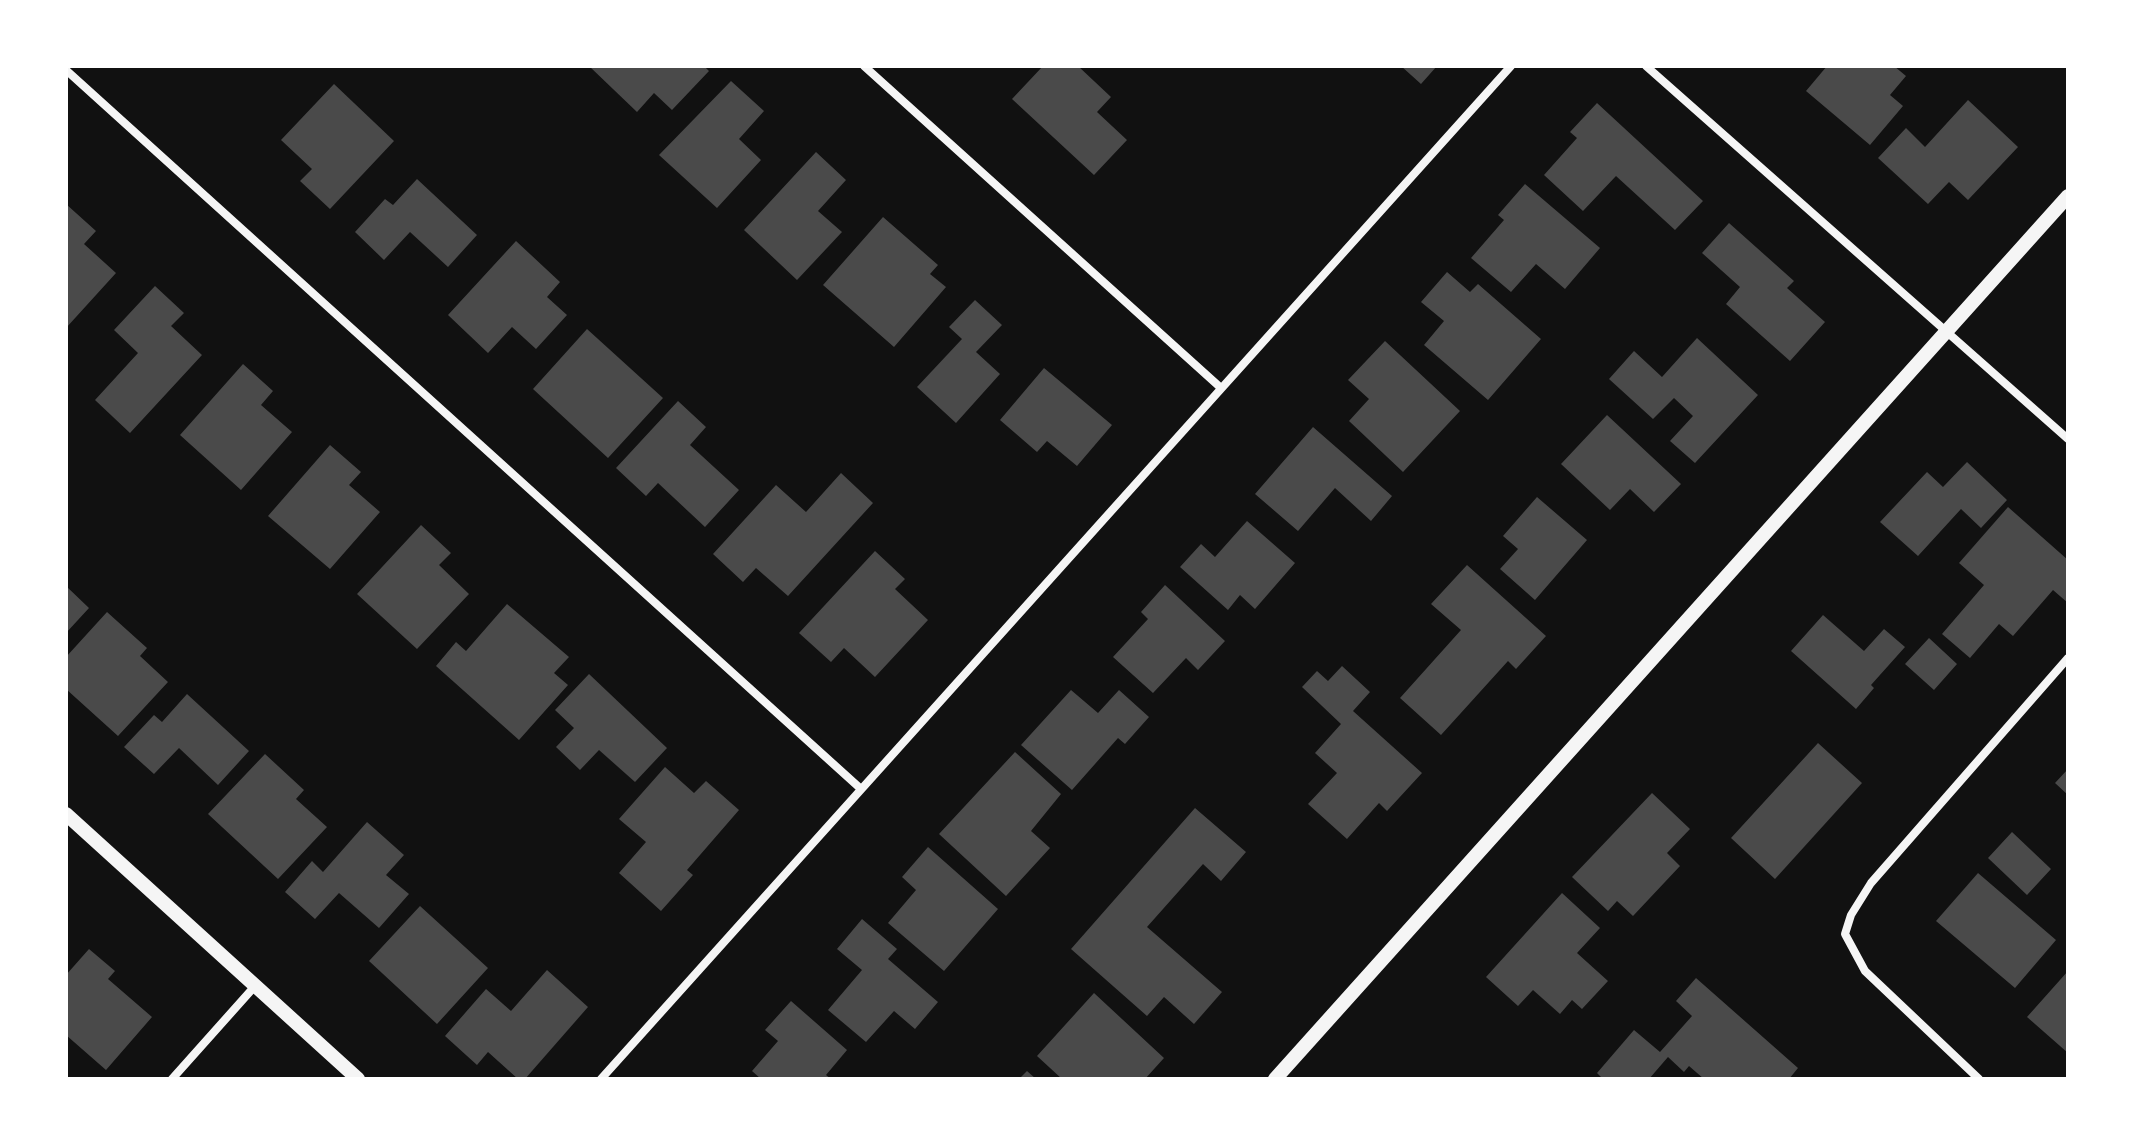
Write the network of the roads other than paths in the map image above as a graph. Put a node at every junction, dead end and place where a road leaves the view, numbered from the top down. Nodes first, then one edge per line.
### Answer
1 (864, 66) edge
2 (1511, 66) edge
3 (1646, 66) edge
4 (66, 70) edge
5 (2068, 196) edge
6 (1945, 332) junction
7 (1221, 388) junction
8 (2068, 439) edge
9 (2068, 658) edge
10 (861, 789) junction
11 (66, 814) edge
12 (255, 986) junction
13 (172, 1079) edge
14 (358, 1079) edge
15 (601, 1079) edge
16 (1275, 1079) edge
17 (1979, 1079) edge

1 - 7 street
2 - 7 street
3 - 6 street
4 - 10 street
5 - 6 street
6 - 8 street
6 - 16 street
7 - 10 street
9 - 17 street
10 - 15 street
11 - 12 street
12 - 13 street
12 - 14 street

